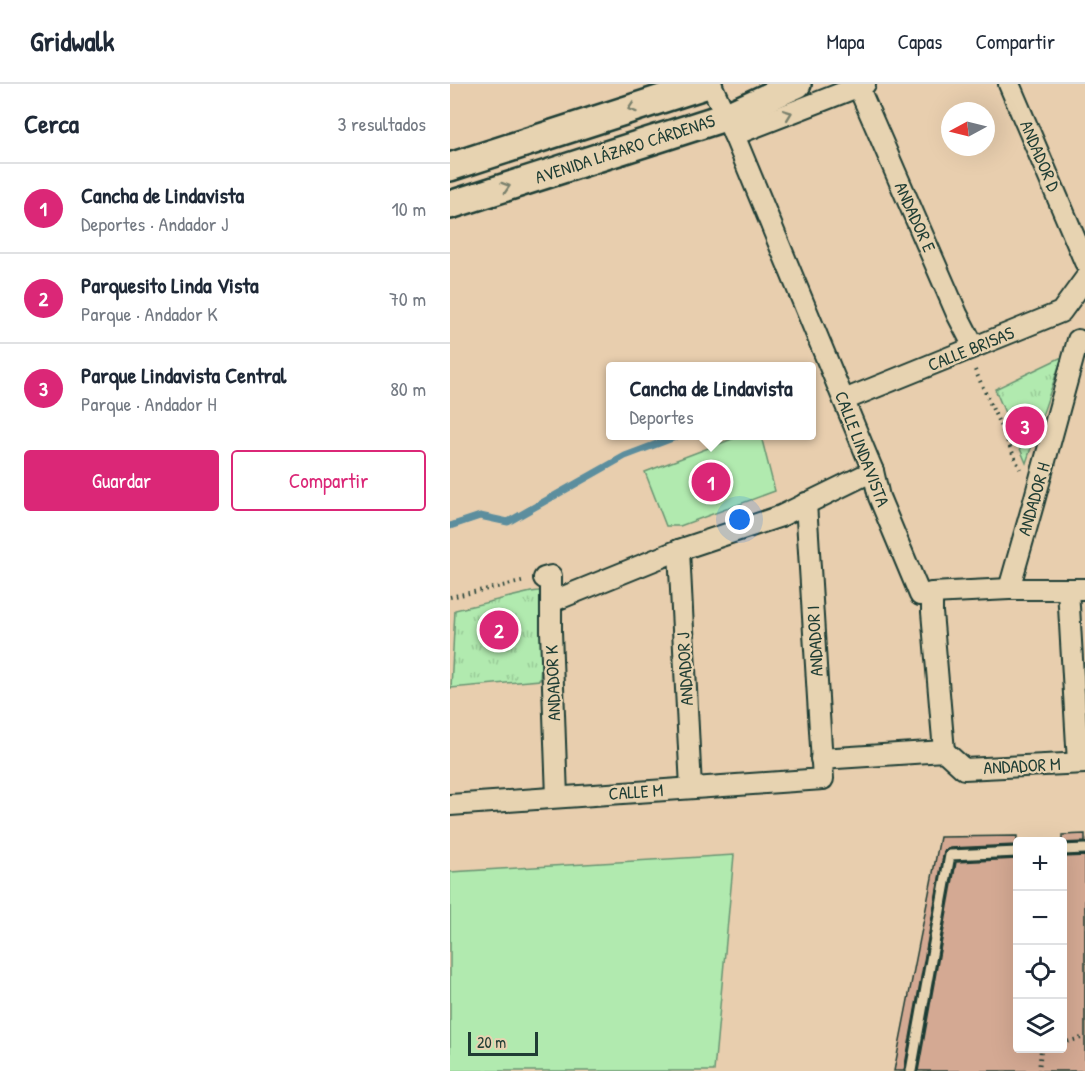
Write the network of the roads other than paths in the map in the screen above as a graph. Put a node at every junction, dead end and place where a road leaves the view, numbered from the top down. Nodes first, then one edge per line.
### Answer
1 (709, 84) edge
2 (1008, 84) edge
3 (862, 85) edge
4 (788, 86) edge
5 (730, 126) junction
6 (450, 167) edge
7 (450, 205) edge
8 (1085, 262) edge
9 (1085, 279) edge
10 (1078, 340) dead end
11 (974, 357) junction
12 (844, 400) junction
13 (873, 471) junction
14 (806, 503) junction
15 (679, 550) junction
16 (544, 578) road end
17 (1076, 589) edge
18 (1009, 590) junction
19 (932, 593) junction
20 (551, 602) junction
21 (944, 751) junction
22 (821, 759) junction
23 (1081, 763) edge
24 (823, 779) joint
25 (691, 788) junction
26 (558, 797) junction
27 (450, 805) edge
28 (1085, 849) edge
29 (1067, 850) edge
30 (1013, 852) edge
31 (911, 1071) edge

1 - 5 street, CALLE LINDAVISTA
1 -> 6 main road, AVENIDA LÁZARO CÁRDENAS
2 - 8 street, ANDADOR D
5 -> 3 street
3 - 11 street, ANDADOR E
4 - 5 main road, AVENIDA LÁZARO CÁRDENAS
7 -> 5 main road, AVENIDA LÁZARO CÁRDENAS
5 - 12 street, CALLE LINDAVISTA
9 - 11 street, CALLE BRISAS
10 - 18 street, ANDADOR H
11 - 12 street, CALLE BRISAS
12 - 13 street, CALLE LINDAVISTA
13 - 14 street
13 - 19 street, CALLE LINDAVISTA
14 - 15 street
14 - 22 street, ANDADOR I
15 - 20 street
15 - 25 street, ANDADOR J
16 - 20 street, ANDADOR K
17 - 18 street
17 - 23 street
18 - 19 street
19 - 21 street
20 - 26 street, ANDADOR K
21 - 22 street
21 - 23 street, ANDADOR M
22 - 24 street, ANDADOR I
24 - 25 street, CALLE M
25 - 26 street, CALLE M
26 - 27 street, CALLE M
28 - 29 lane
30 - 31 lane

